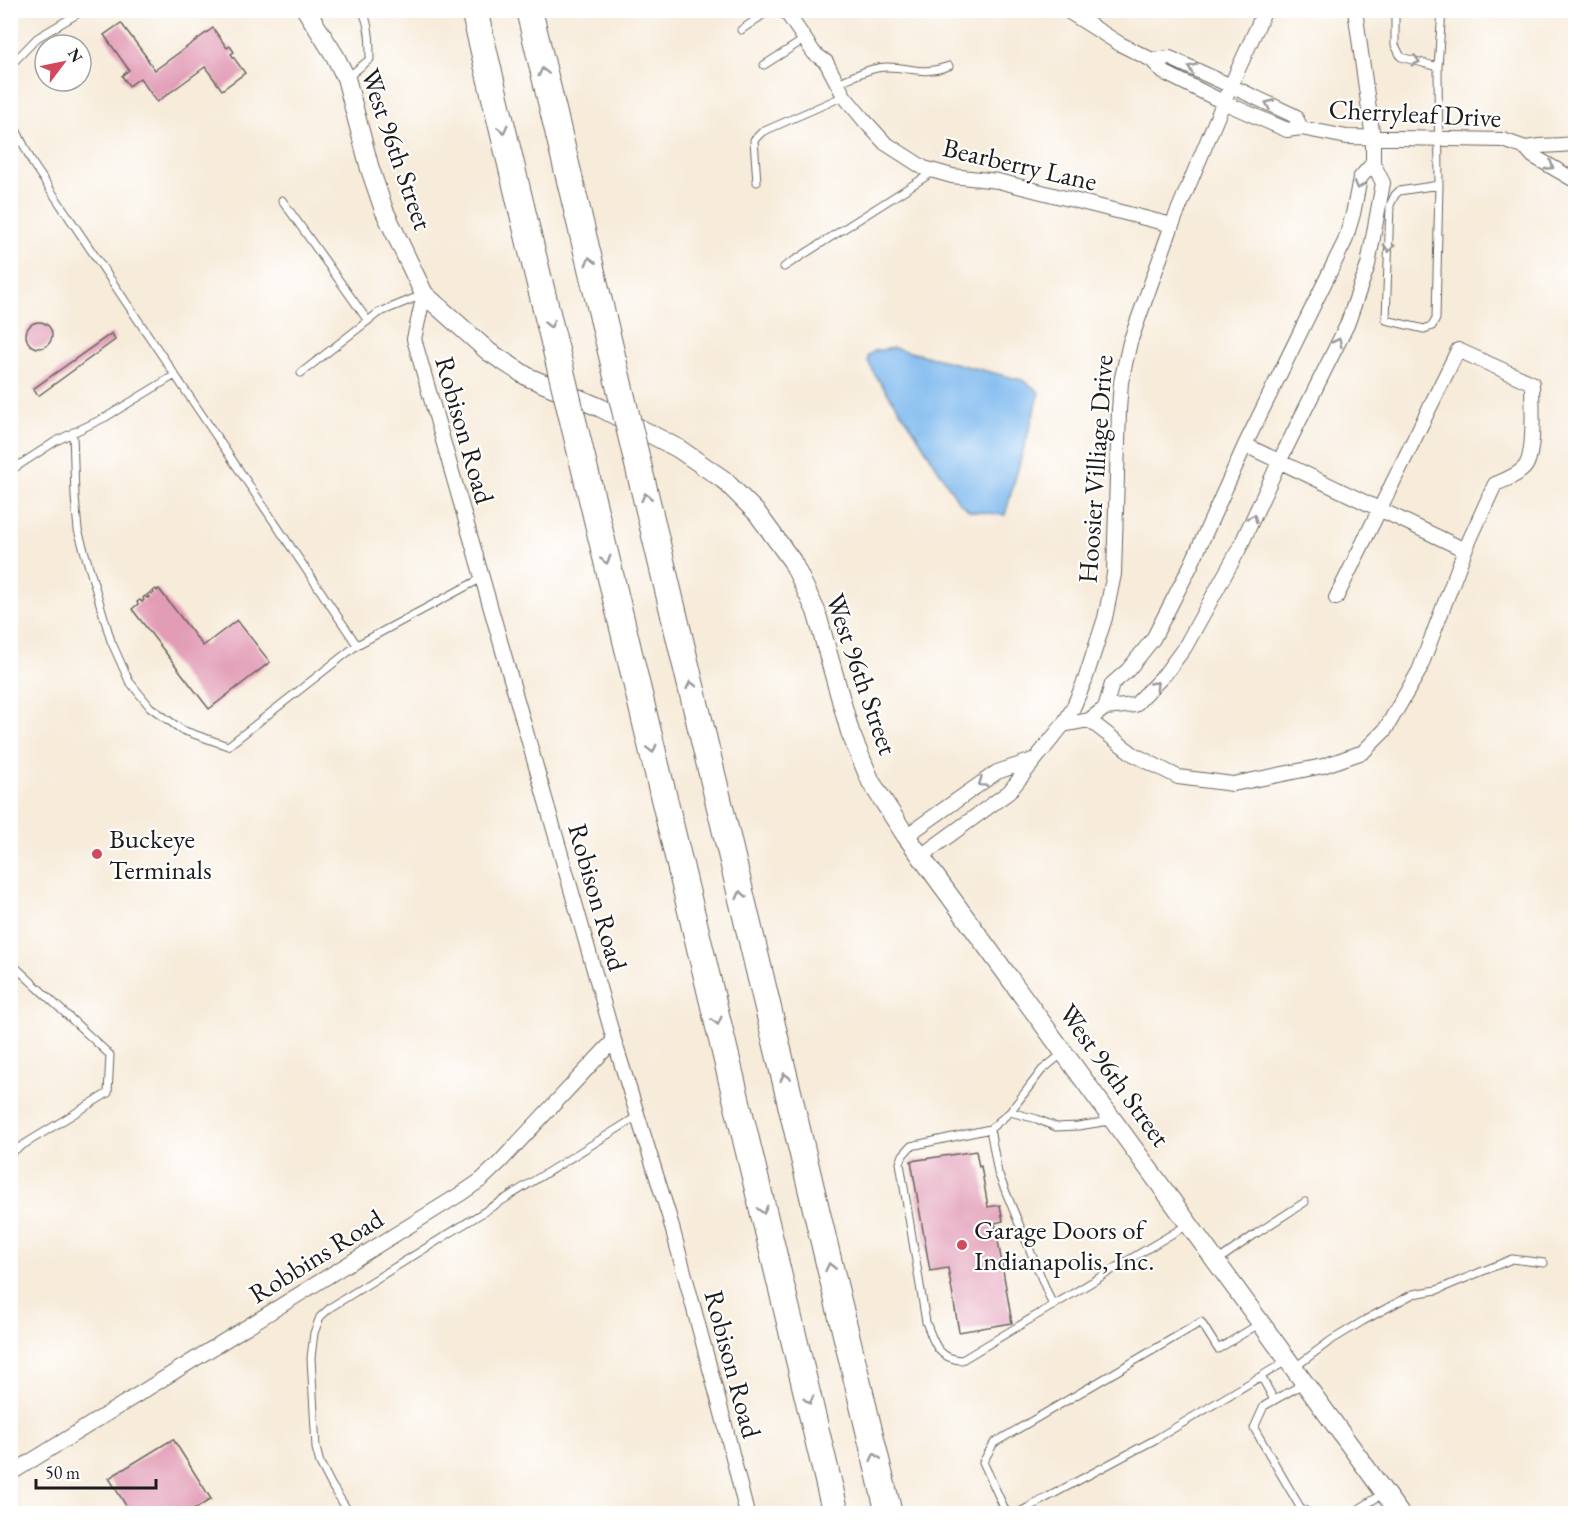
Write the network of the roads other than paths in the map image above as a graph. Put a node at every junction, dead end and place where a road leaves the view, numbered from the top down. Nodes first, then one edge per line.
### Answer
1 (84, 10) edge
2 (306, 10) edge
3 (362, 10) edge
4 (474, 10) edge
5 (529, 10) edge
6 (770, 10) edge
7 (785, 10) edge
8 (1265, 10) edge
9 (1355, 10) edge
10 (1395, 10) edge
11 (1442, 10) edge
12 (1070, 12) edge
13 (741, 30) dead end
14 (805, 39) junction
15 (1152, 60) junction
16 (764, 65) dead end
17 (10, 66) edge
18 (949, 66) dead end
19 (1438, 67) junction
20 (346, 78) junction
21 (837, 83) junction
22 (1231, 86) junction
23 (844, 96) junction
24 (1223, 102) junction
25 (10, 117) edge
26 (1302, 128) junction
27 (1373, 138) junction
28 (1439, 138) junction
29 (1575, 143) edge
30 (1526, 148) junction
31 (1373, 163) junction
32 (935, 171) junction
33 (1575, 181) edge
34 (756, 182) dead end
35 (1439, 185) junction
36 (282, 200) dead end
37 (1172, 225) junction
38 (784, 267) dead end
39 (424, 294) junction
40 (368, 321) junction
41 (301, 373) dead end
42 (175, 375) junction
43 (73, 432) junction
44 (1245, 445) junction
45 (1280, 460) junction
46 (10, 471) edge
47 (1380, 509) junction
48 (1465, 550) junction
49 (482, 578) junction
50 (1336, 598) dead end
51 (357, 645) junction
52 (1105, 708) junction
53 (1089, 720) junction
54 (1063, 725) junction
55 (1035, 759) junction
56 (906, 836) junction
57 (921, 856) junction
58 (10, 962) edge
59 (614, 1040) junction
60 (1064, 1052) junction
61 (1010, 1112) junction
62 (638, 1116) junction
63 (1114, 1120) junction
64 (990, 1129) junction
65 (10, 1153) edge
66 (1305, 1202) dead end
67 (1189, 1224) junction
68 (1217, 1262) junction
69 (1544, 1263) dead end
70 (1053, 1306) junction
71 (1261, 1322) junction
72 (1296, 1371) junction
73 (1261, 1376) junction
74 (1274, 1400) junction
75 (10, 1474) edge
76 (1384, 1492) junction
77 (350, 1514) edge
78 (747, 1514) edge
79 (836, 1514) edge
80 (889, 1514) edge
81 (1007, 1514) edge
82 (1016, 1514) edge
83 (1310, 1514) edge
84 (1351, 1514) edge
85 (1400, 1514) edge

1 - 17 lane
2 - 20 street, West 96th Street
3 - 20 lane
4 -> 79 highway, bridge
80 -> 5 highway, bridge
6 - 13 lane
7 - 14 street, Bearberry Lane
8 - 22 street, Hoosier Villiage Drive
9 - 27 street
10 -> 19 lane
11 - 19 lane
12 - 15 street, Cherryleaf Drive
14 - 16 lane
14 - 21 street, Bearberry Lane
22 -> 15 street, Cherryleaf Drive
15 - 24 street, Cherryleaf Drive
18 - 21 lane
19 - 28 lane
20 - 39 street, West 96th Street
21 - 23 street, Bearberry Lane
22 - 24 street, Hoosier Villiage Drive
26 -> 22 street, Cherryleaf Drive
23 - 32 street, Bearberry Lane
23 - 34 lane
24 - 26 street, Cherryleaf Drive
24 - 37 street, Hoosier Villiage Drive
25 - 42 lane
26 - 27 street, Cherryleaf Drive
27 - 28 street, Cherryleaf Drive
27 - 31 street
28 - 30 street, Cherryleaf Drive
28 - 35 lane
29 - 30 street, Cherryleaf Drive
30 -> 33 street, Cherryleaf Drive
31 -> 44 street
45 -> 31 street
32 - 37 street, Bearberry Lane
32 - 38 lane
35 -> 35 lane
36 - 40 lane
37 - 54 street, Hoosier Villiage Drive
39 - 40 lane
39 - 49 street, Robison Road
39 - 56 street, West 96th Street
40 - 41 lane
42 - 43 lane
42 - 51 lane
43 - 46 lane
43 - 51 lane
44 - 45 street
44 - 52 street
45 - 47 street
52 -> 45 street
47 - 48 street
47 - 48 street
47 - 50 street
48 - 53 street
49 - 51 lane
49 - 59 street, Robison Road
52 - 53 street
53 - 54 street
54 - 55 street, Hoosier Villiage Drive
55 -> 56 street
55 - 57 street, Hoosier Villiage Drive
56 - 57 street, West 96th Street
57 - 60 street, West 96th Street
58 - 65 lane
59 - 62 street, Robison Road
59 - 75 street, Robbins Road
60 - 61 lane
60 - 63 street, West 96th Street
61 - 63 lane
61 - 64 lane
62 - 77 lane
62 - 78 street, Robison Road
63 - 67 street, West 96th Street
64 - 70 lane
64 - 70 lane
66 - 68 lane
67 - 68 street, West 96th Street
67 - 70 lane
68 - 71 street, West 96th Street
69 - 72 lane
71 - 72 street, West 96th Street
71 - 81 lane
72 - 73 lane
72 - 74 lane
72 - 76 street, West 96th Street
73 - 74 lane
73 - 82 lane
74 - 83 lane
76 - 84 lane
76 - 85 street, West 96th Street

